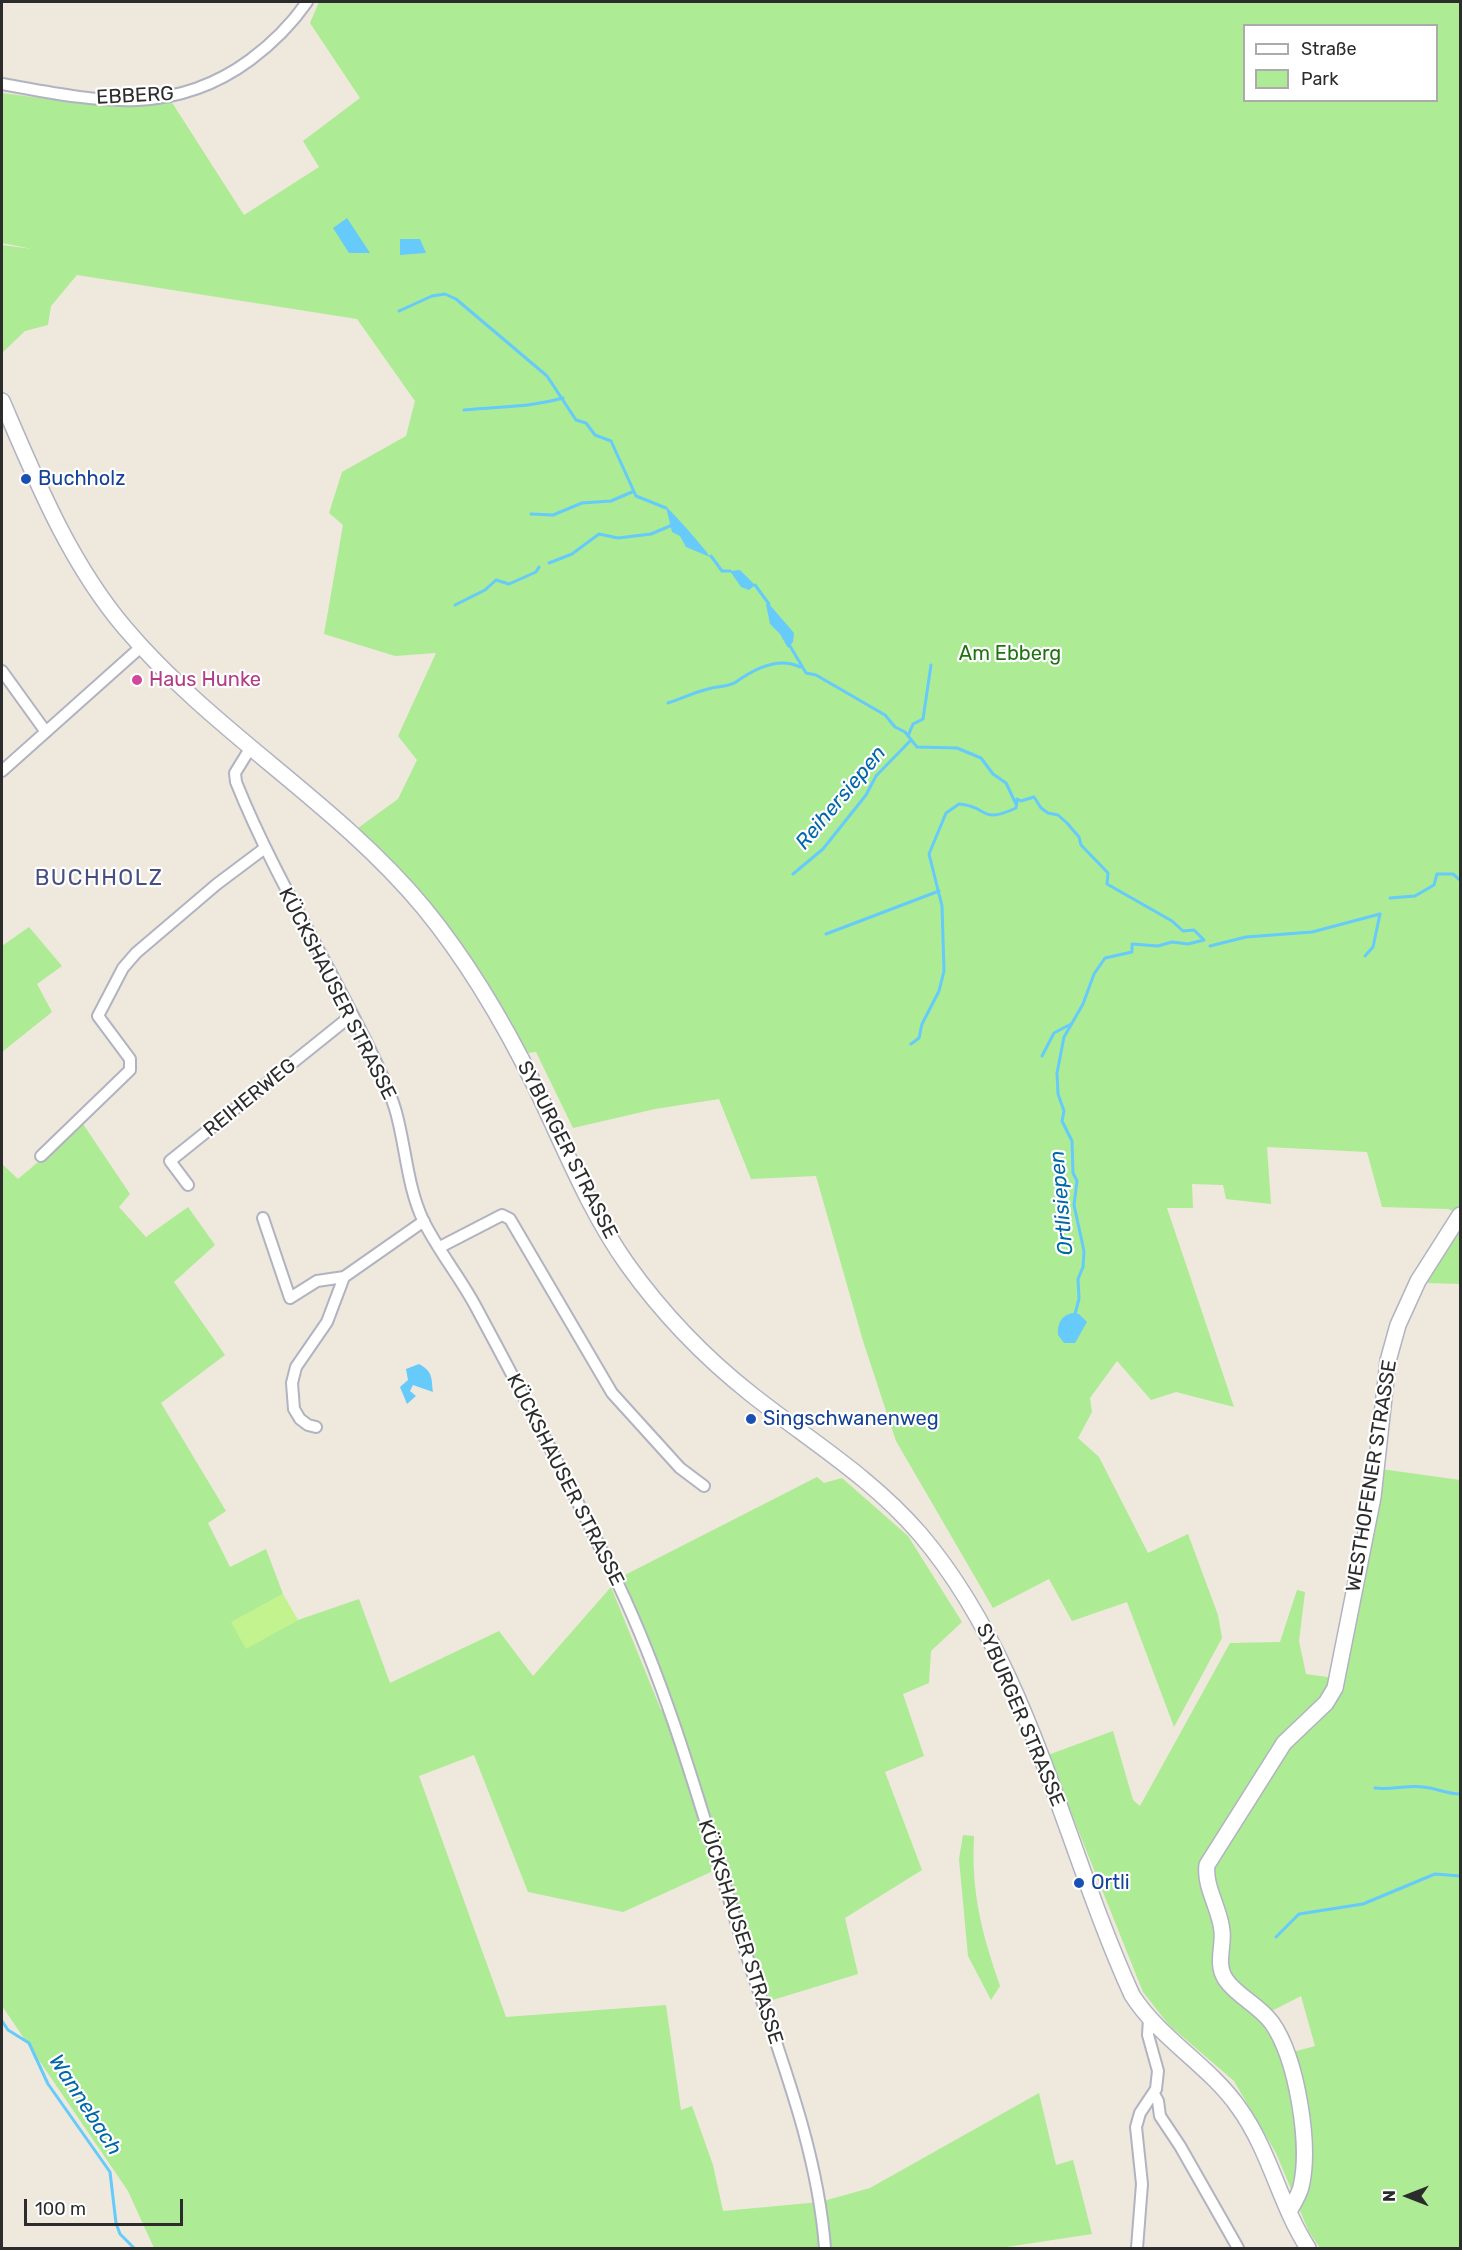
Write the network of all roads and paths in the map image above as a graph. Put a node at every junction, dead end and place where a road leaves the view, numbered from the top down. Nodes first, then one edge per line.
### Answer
1 (307, 2) edge
2 (2, 84) edge
3 (2, 401) edge
4 (142, 646) junction
5 (2, 670) edge
6 (46, 732) junction
7 (251, 747) junction
8 (2, 771) edge
9 (265, 848) junction
10 (352, 1015) junction
11 (41, 1156) dead end
12 (188, 1185) dead end
13 (1461, 1215) edge
14 (263, 1218) dead end
15 (424, 1221) junction
16 (440, 1247) junction
17 (344, 1277) junction
18 (316, 1427) dead end
19 (704, 1486) dead end
20 (1149, 2019) junction
21 (1155, 2091) junction
22 (1289, 2212) junction
23 (825, 2248) edge
24 (1137, 2248) edge
25 (1238, 2248) edge
26 (1308, 2248) edge

1 - 2 street, EBBERG
3 - 4 street, SYBURGER STRASSE
4 - 6 street
4 - 7 street, SYBURGER STRASSE
5 - 6 street
6 - 8 street
7 - 9 street, KÜCKSHAUSER STRASSE
7 - 20 street, SYBURGER STRASSE
9 - 10 street, KÜCKSHAUSER STRASSE
9 - 11 street
10 - 12 street, REIHERWEG
10 - 15 street, KÜCKSHAUSER STRASSE
13 - 22 street, WESTHOFENER STRASSE
14 - 17 street
15 - 16 street, KÜCKSHAUSER STRASSE
15 - 17 street
16 - 19 street
16 - 23 street, KÜCKSHAUSER STRASSE
17 - 18 street
20 - 21 street
20 - 22 street, SYBURGER STRASSE
21 - 24 street
21 - 25 street
22 - 26 street

